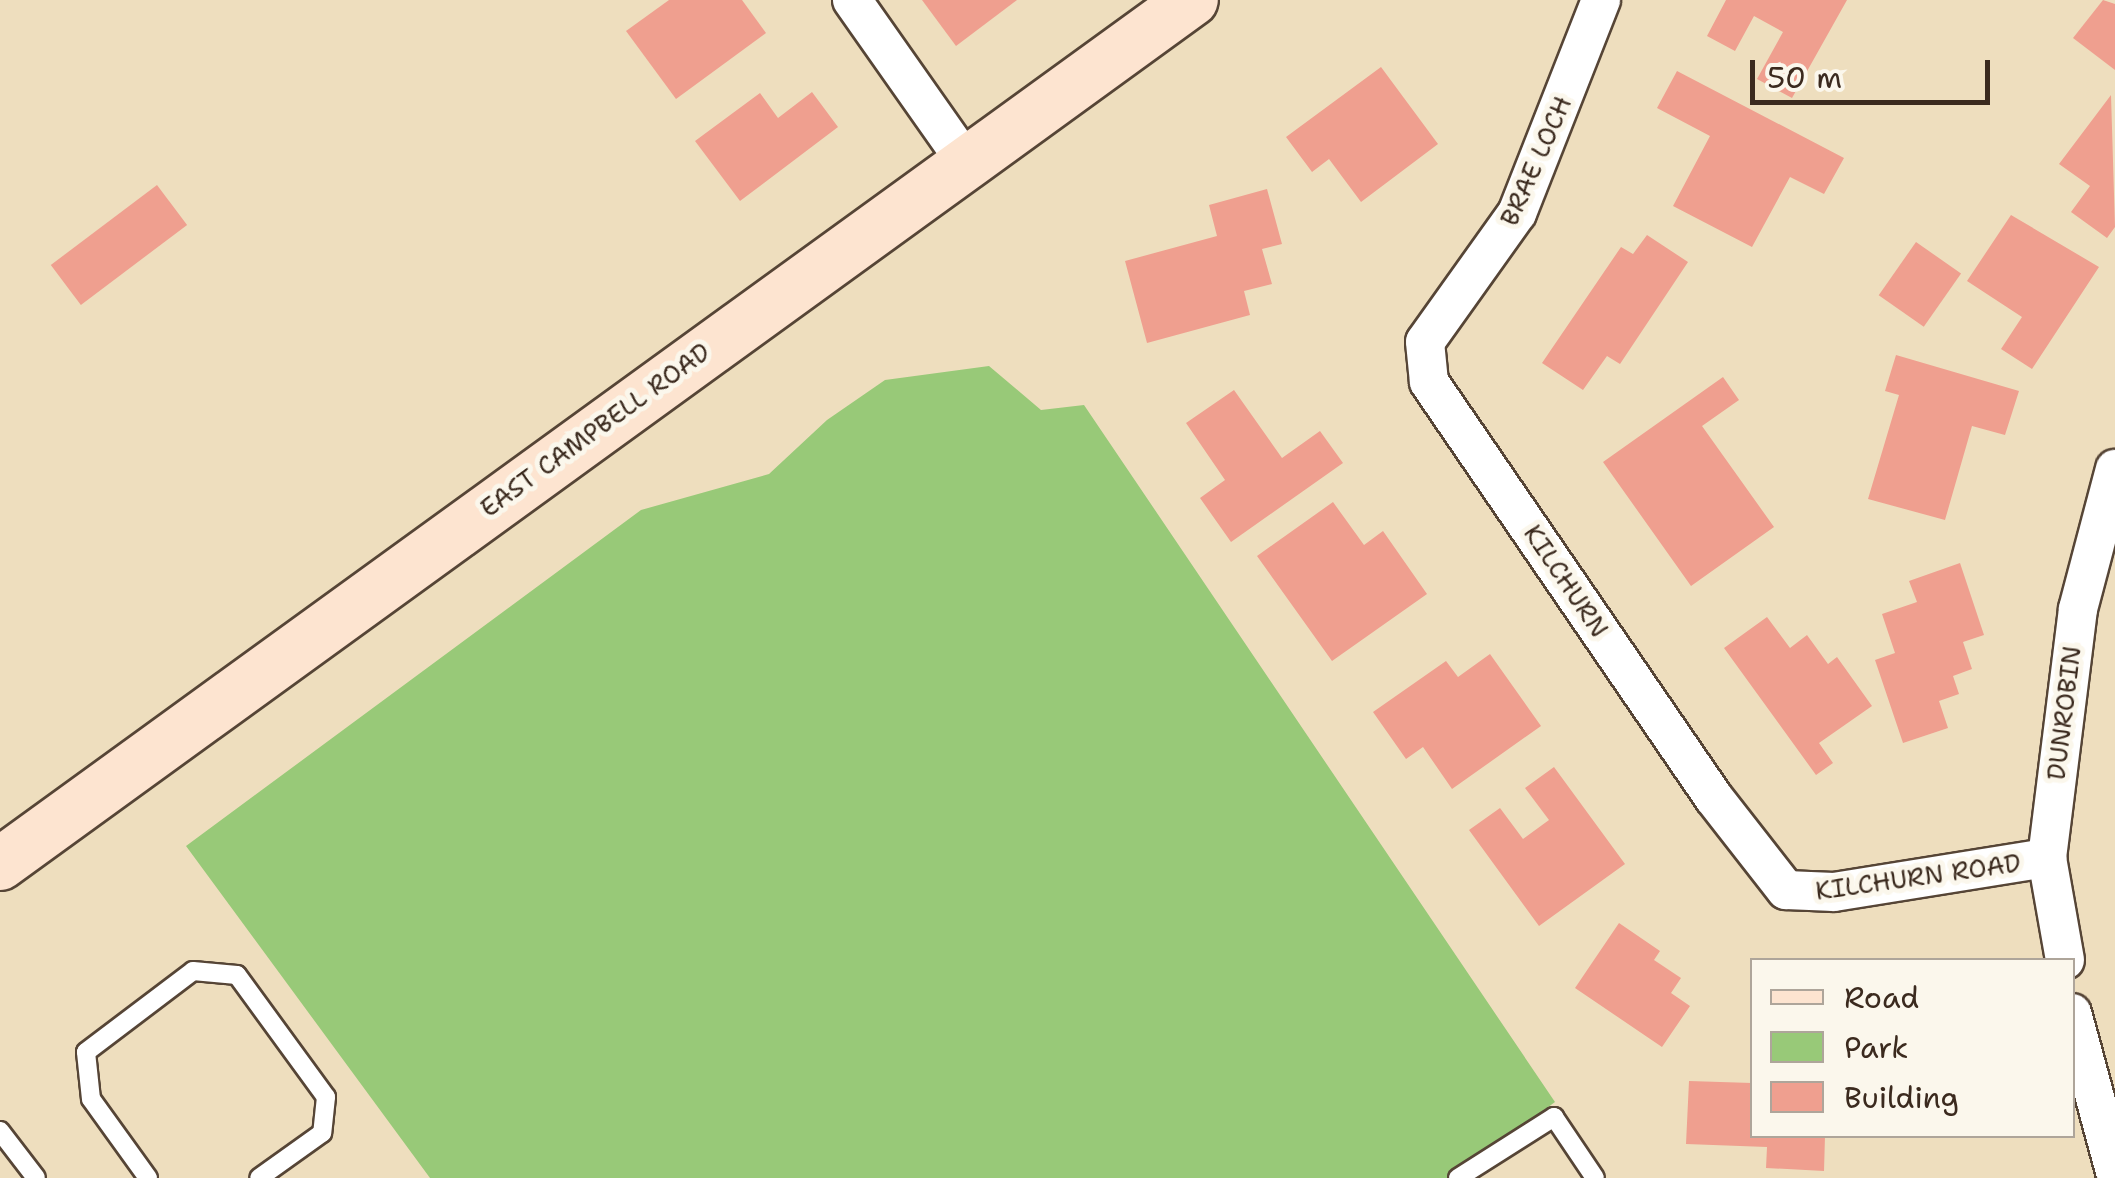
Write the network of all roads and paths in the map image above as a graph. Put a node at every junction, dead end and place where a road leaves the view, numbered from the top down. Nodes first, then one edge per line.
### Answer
1 (852, 0) edge
2 (1192, 0) edge
3 (1595, 3) edge
4 (965, 161) junction
5 (1422, 362) joint
6 (2115, 469) edge
7 (1714, 798) joint
8 (2047, 858) junction
9 (0, 864) edge
10 (2064, 958) edge
11 (2075, 1024) edge
12 (0, 1131) edge
13 (2115, 1171) edge
14 (36, 1178) edge
15 (148, 1178) edge
16 (260, 1178) edge
17 (1458, 1178) edge
18 (1596, 1178) edge

1 - 4 street
2 - 4 main road, EAST CAMPBELL ROAD
3 - 5 street, BRAE LOCH
4 - 9 main road, EAST CAMPBELL ROAD
5 - 7 street, KILCHURN
6 - 8 street, DUNROBIN
7 - 8 street, KILCHURN ROAD
8 - 10 street, DUNROBIN
11 - 13 street
12 - 14 lane
15 - 16 lane
17 - 18 lane

